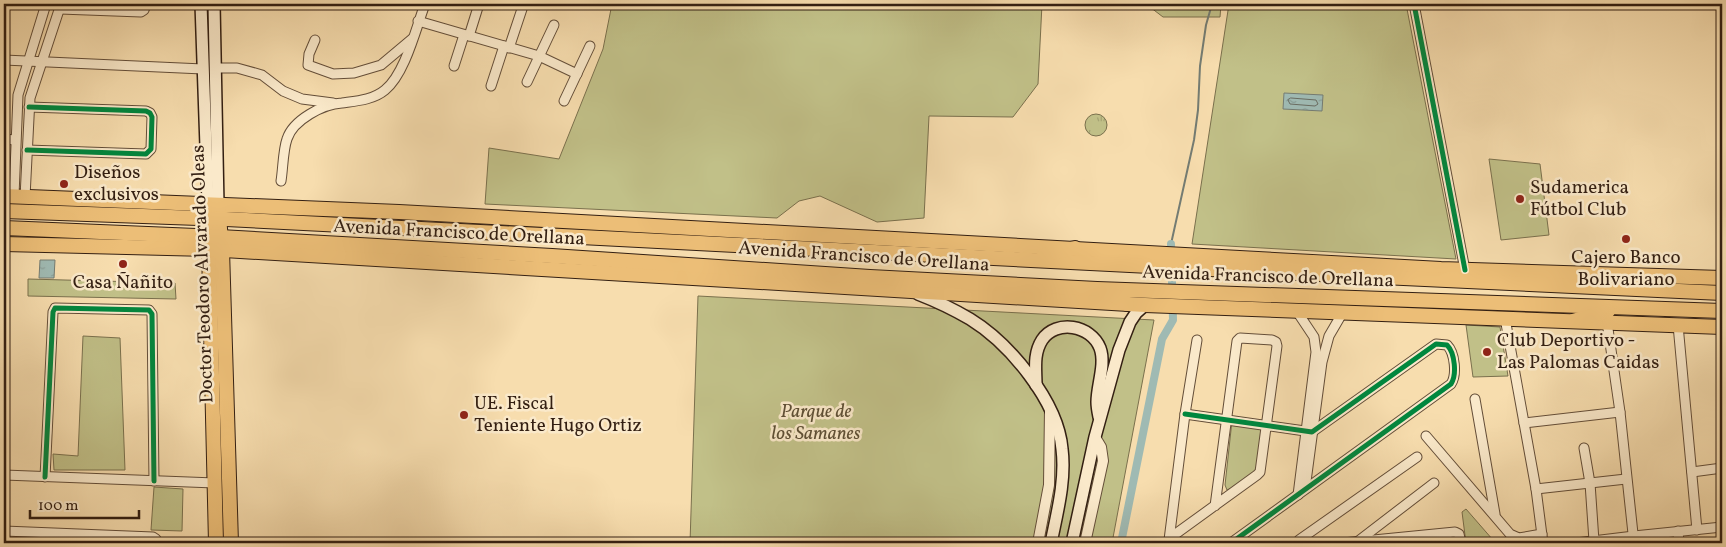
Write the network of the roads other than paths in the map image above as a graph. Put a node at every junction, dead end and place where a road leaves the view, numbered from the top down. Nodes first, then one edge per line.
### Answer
1 (46, 4) edge
2 (146, 4) edge
3 (202, 4) edge
4 (214, 4) edge
5 (425, 4) edge
6 (478, 4) edge
7 (1414, 4) edge
8 (60, 6) edge
9 (522, 9) dead end
10 (418, 21) junction
11 (554, 25) dead end
12 (466, 35) junction
13 (412, 38) junction
14 (315, 40) dead end
15 (590, 46) dead end
16 (507, 47) junction
17 (539, 56) junction
18 (4, 60) edge
19 (29, 61) junction
20 (41, 61) junction
21 (454, 66) dead end
22 (209, 68) junction
23 (577, 74) junction
24 (527, 82) dead end
25 (491, 86) dead end
26 (564, 101) dead end
27 (333, 103) junction
28 (29, 107) junction
29 (4, 139) edge
30 (15, 140) junction
31 (27, 150) junction
32 (281, 181) dead end
33 (14, 196) edge
34 (213, 204) junction
35 (4, 210) edge
36 (214, 219) junction
37 (4, 228) edge
38 (4, 244) edge
39 (215, 244) junction
40 (1075, 248) junction
41 (1026, 260) junction
42 (1161, 260) junction
43 (1190, 262) junction
44 (1465, 270) junction
45 (1722, 278) edge
46 (1098, 289) junction
47 (912, 291) junction
48 (1722, 293) edge
49 (1188, 299) junction
50 (1153, 300) junction
51 (1127, 304) junction
52 (1626, 307) junction
53 (1296, 310) junction
54 (1722, 311) edge
55 (1343, 312) junction
56 (1505, 318) junction
57 (1573, 321) junction
58 (1607, 322) junction
59 (1678, 325) junction
60 (1722, 327) edge
61 (1197, 340) dead end
62 (1036, 385) junction
63 (1475, 399) dead end
64 (1050, 408) junction
65 (1620, 412) junction
66 (1185, 414) junction
67 (1226, 419) junction
68 (1099, 422) junction
69 (1524, 423) junction
70 (1267, 425) junction
71 (1309, 432) junction
72 (1426, 436) dead end
73 (1095, 438) junction
74 (1584, 448) dead end
75 (1417, 457) dead end
76 (1722, 468) edge
77 (1692, 472) junction
78 (4, 475) edge
79 (45, 477) junction
80 (1626, 479) junction
81 (154, 481) junction
82 (215, 483) junction
83 (1434, 483) dead end
84 (1590, 483) junction
85 (1536, 489) junction
86 (1301, 492) junction
87 (1215, 506) junction
88 (1496, 516) junction
89 (1722, 527) edge
90 (1697, 530) junction
91 (4, 531) edge
92 (1678, 532) junction
93 (1543, 539) edge
94 (1634, 539) edge
95 (1169, 541) edge
96 (1594, 541) junction
97 (157, 543) edge
98 (216, 543) edge
99 (231, 543) edge
100 (1038, 543) edge
101 (1051, 543) edge
102 (1072, 543) edge
103 (1085, 543) edge
104 (1231, 543) edge
105 (1298, 543) edge
106 (1343, 543) edge
107 (1357, 543) edge
108 (1461, 543) edge
109 (1576, 543) edge
110 (1679, 543) edge

1 - 19 street
2 - 8 street
3 - 22 main road, Doctor Teodoro Alvarado Oleas
4 - 22 main road, Doctor Teodoro Alvarado Oleas
5 - 10 street
6 - 12 street
7 - 44 street
8 - 20 street
9 - 16 street
10 - 12 street
10 - 13 street
11 - 17 street
12 - 16 street
12 - 21 street
13 - 14 street
13 - 27 street
15 - 23 street
16 - 17 street
16 - 25 street
17 - 23 street
17 - 24 street
18 - 19 street
19 - 20 street
19 - 30 street
20 - 22 street
20 - 28 street
22 - 27 street
22 - 34 main road, Doctor Teodoro Alvarado Oleas
23 - 26 street
27 - 32 street
28 - 31 street
28 - 31 street
29 - 30 street
30 - 33 street
31 - 33 street
33 - 34 main road, Avenida Francisco de Orellana
34 - 36 main road, Doctor Teodoro Alvarado Oleas
34 - 40 main road, Avenida Francisco de Orellana
35 - 36 main road, Avenida Francisco de Orellana
36 - 39 main road, Doctor Teodoro Alvarado Oleas
36 - 41 main road, Avenida Francisco de Orellana
37 - 39 main road, Avenida Francisco de Orellana
38 - 39 main road, Avenida Francisco de Orellana
39 - 46 main road, Avenida Francisco de Orellana
39 - 47 main road, Avenida Francisco de Orellana
39 - 82 main road, Doctor Teodoro Alvarado Oleas
39 - 99 main road, Doctor Teodoro Alvarado Oleas
40 - 41 main road
40 - 42 main road, Avenida Francisco de Orellana
41 - 42 main road, Avenida Francisco de Orellana
42 - 43 main road, Avenida Francisco de Orellana
43 - 44 main road, Avenida Francisco de Orellana
43 - 48 main road, Avenida Francisco de Orellana
44 - 45 main road, Avenida Francisco de Orellana
46 - 50 main road, Avenida Francisco de Orellana
46 - 51 main road
47 - 51 main road, Avenida Francisco de Orellana
47 - 62 main road
49 - 50 main road, Avenida Francisco de Orellana
49 - 52 main road, Avenida Francisco de Orellana
49 - 53 main road, Avenida Francisco de Orellana
50 - 51 main road, Avenida Francisco de Orellana
50 - 68 main road
52 - 54 main road, Avenida Francisco de Orellana
52 - 57 main road
53 - 55 main road, Avenida Francisco de Orellana
53 - 71 street
55 - 56 main road, Avenida Francisco de Orellana
55 - 71 street
56 - 57 main road, Avenida Francisco de Orellana
56 - 69 street
57 - 58 main road, Avenida Francisco de Orellana
58 - 59 main road, Avenida Francisco de Orellana
58 - 65 street
59 - 60 main road, Avenida Francisco de Orellana
59 - 77 street
61 - 66 street
62 - 64 main road
62 - 68 main road
63 - 88 street
64 - 100 street
64 - 101 main road
65 - 69 street
65 - 80 street
66 - 67 street
66 - 95 street
67 - 70 street
67 - 70 street
67 - 87 street
68 - 73 main road
69 - 85 street
70 - 71 street
70 - 87 street
71 - 86 street
71 - 86 street
72 - 88 street
73 - 102 main road
73 - 103 street
74 - 84 street
75 - 105 street
76 - 77 street
77 - 90 street
78 - 79 street
79 - 81 street
79 - 81 street
80 - 84 street
80 - 94 street
81 - 82 street
82 - 98 main road, Doctor Teodoro Alvarado Oleas
83 - 107 street
84 - 85 street
84 - 96 street
85 - 93 street
86 - 104 street
87 - 95 street
88 - 93 street
89 - 90 street
90 - 92 street
91 - 97 street
92 - 94 street
92 - 110 street
94 - 96 street
96 - 109 street
106 - 107 street
107 - 108 street

